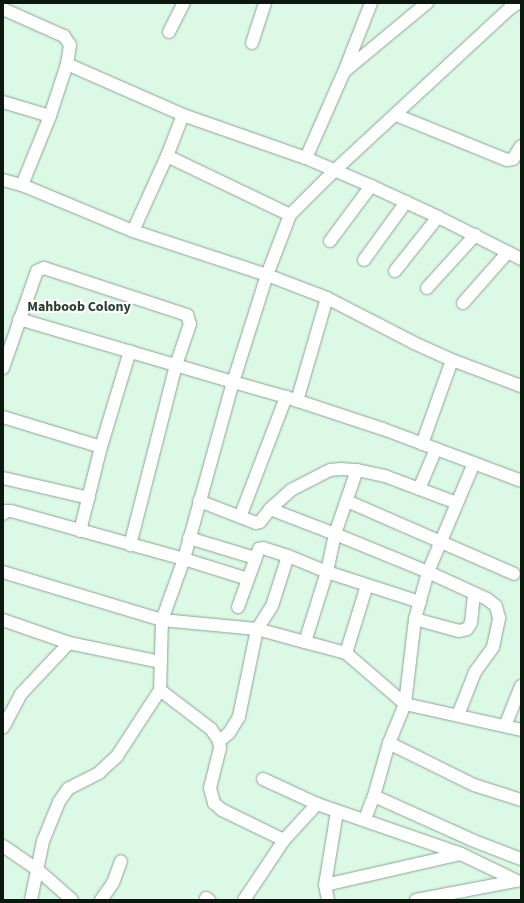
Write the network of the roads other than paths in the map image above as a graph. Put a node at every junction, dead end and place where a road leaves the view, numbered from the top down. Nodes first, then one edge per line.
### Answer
1 (184, 3) edge
2 (265, 3) edge
3 (371, 3) edge
4 (427, 3) edge
5 (510, 5) edge
6 (3, 9) edge
7 (169, 32) dead end
8 (252, 42) dead end
9 (67, 64) junction
10 (344, 72) junction
11 (3, 102) edge
12 (183, 115) junction
13 (396, 115) junction
14 (50, 116) junction
15 (521, 146) edge
16 (167, 156) junction
17 (306, 158) junction
18 (334, 172) junction
19 (3, 180) edge
20 (22, 185) junction
21 (371, 186) junction
22 (406, 202) junction
23 (290, 215) junction
24 (438, 217) junction
25 (133, 231) junction
26 (475, 235) junction
27 (330, 241) dead end
28 (508, 252) junction
29 (521, 259) edge
30 (364, 260) dead end
31 (395, 271) dead end
32 (267, 275) junction
33 (427, 288) dead end
34 (327, 298) junction
35 (463, 304) dead end
36 (19, 319) junction
37 (130, 351) junction
38 (452, 360) junction
39 (176, 365) junction
40 (3, 368) edge
41 (233, 382) junction
42 (521, 386) edge
43 (291, 399) junction
44 (3, 417) edge
45 (422, 444) junction
46 (101, 446) junction
47 (436, 449) junction
48 (474, 463) junction
49 (357, 470) junction
50 (3, 478) edge
51 (521, 481) edge
52 (419, 489) junction
53 (89, 498) junction
54 (199, 501) junction
55 (347, 501) junction
56 (457, 503) junction
57 (270, 509) junction
58 (3, 514) edge
59 (240, 517) junction
60 (80, 531) junction
61 (335, 534) junction
62 (189, 538) junction
63 (441, 542) junction
64 (130, 544) junction
65 (288, 556) junction
66 (255, 558) junction
67 (184, 559) junction
68 (3, 572) edge
69 (327, 572) junction
70 (428, 572) junction
71 (514, 574) dead end
72 (248, 580) junction
73 (367, 585) junction
74 (474, 593) junction
75 (420, 602) junction
76 (238, 607) dead end
77 (415, 619) junction
78 (3, 620) edge
79 (162, 620) junction
80 (257, 629) junction
81 (305, 642) junction
82 (69, 643) junction
83 (346, 653) junction
84 (161, 662) junction
85 (521, 686) edge
86 (160, 690) junction
87 (405, 704) junction
88 (458, 716) junction
89 (505, 726) junction
90 (3, 728) edge
91 (521, 730) edge
92 (219, 741) junction
93 (389, 743) junction
94 (263, 779) dead end
95 (374, 796) junction
96 (521, 800) edge
97 (317, 804) junction
98 (337, 812) junction
99 (365, 819) junction
100 (284, 840) junction
101 (3, 846) edge
102 (461, 854) junction
103 (521, 859) edge
104 (121, 861) dead end
105 (38, 870) junction
106 (518, 882) edge
107 (325, 885) junction
108 (31, 900) edge
109 (72, 900) edge
110 (101, 900) edge
111 (244, 900) edge
112 (328, 900) edge
113 (416, 900) edge

1 - 7 street
2 - 8 street
3 - 10 street
4 - 10 street
5 - 13 street
6 - 9 street
9 - 12 street
9 - 14 street
10 - 17 street
11 - 14 street
12 - 16 street
12 - 17 street
13 - 15 street
13 - 18 street
14 - 20 street
16 - 23 street
16 - 25 street
17 - 18 street
18 - 21 street
18 - 23 street
19 - 20 street
20 - 25 street
21 - 22 street
21 - 27 street
22 - 24 street
22 - 30 street
23 - 32 street
24 - 26 street
24 - 31 street
25 - 32 street
26 - 28 street
26 - 33 street
28 - 29 street
28 - 35 street
32 - 34 street
32 - 41 street
34 - 38 street
34 - 43 street
36 - 37 street
36 - 39 street
36 - 40 street
37 - 39 street
37 - 46 street
38 - 42 street
38 - 45 street
39 - 41 street
39 - 64 street
41 - 43 street
41 - 54 street
43 - 45 street
43 - 59 street
44 - 46 street
45 - 47 street
46 - 53 street
47 - 48 street
47 - 52 street
48 - 51 street
48 - 56 street
49 - 52 street
49 - 55 street
49 - 57 street
50 - 53 street
52 - 56 street
53 - 60 street
54 - 59 street
54 - 62 street
55 - 61 street
55 - 63 street
56 - 63 street
57 - 59 street
57 - 61 street
58 - 60 street
60 - 64 street
61 - 69 street
61 - 70 street
62 - 66 street
62 - 67 street
63 - 70 street
63 - 71 street
64 - 67 street
65 - 66 street
65 - 69 street
65 - 80 street
66 - 72 street
67 - 72 street
67 - 79 street
68 - 79 street
69 - 73 street
69 - 81 street
70 - 74 street
70 - 75 street
72 - 76 street
73 - 75 street
73 - 83 street
74 - 77 street
74 - 88 street
75 - 77 street
77 - 87 street
78 - 82 street
79 - 80 street
79 - 84 street
80 - 81 street
80 - 92 street
81 - 83 street
82 - 84 street
82 - 90 street
83 - 87 street
84 - 86 street
85 - 89 street
86 - 92 street
86 - 105 street
87 - 88 street
87 - 93 street
88 - 89 street
89 - 91 street
92 - 100 street
93 - 95 street
93 - 96 street
94 - 97 street
95 - 99 street
95 - 103 street
97 - 98 street
97 - 100 street
98 - 99 street
98 - 107 street
99 - 102 street
100 - 111 street
101 - 105 street
102 - 106 street
102 - 107 street
104 - 110 street
105 - 108 street
105 - 109 street
106 - 113 street
107 - 112 street

